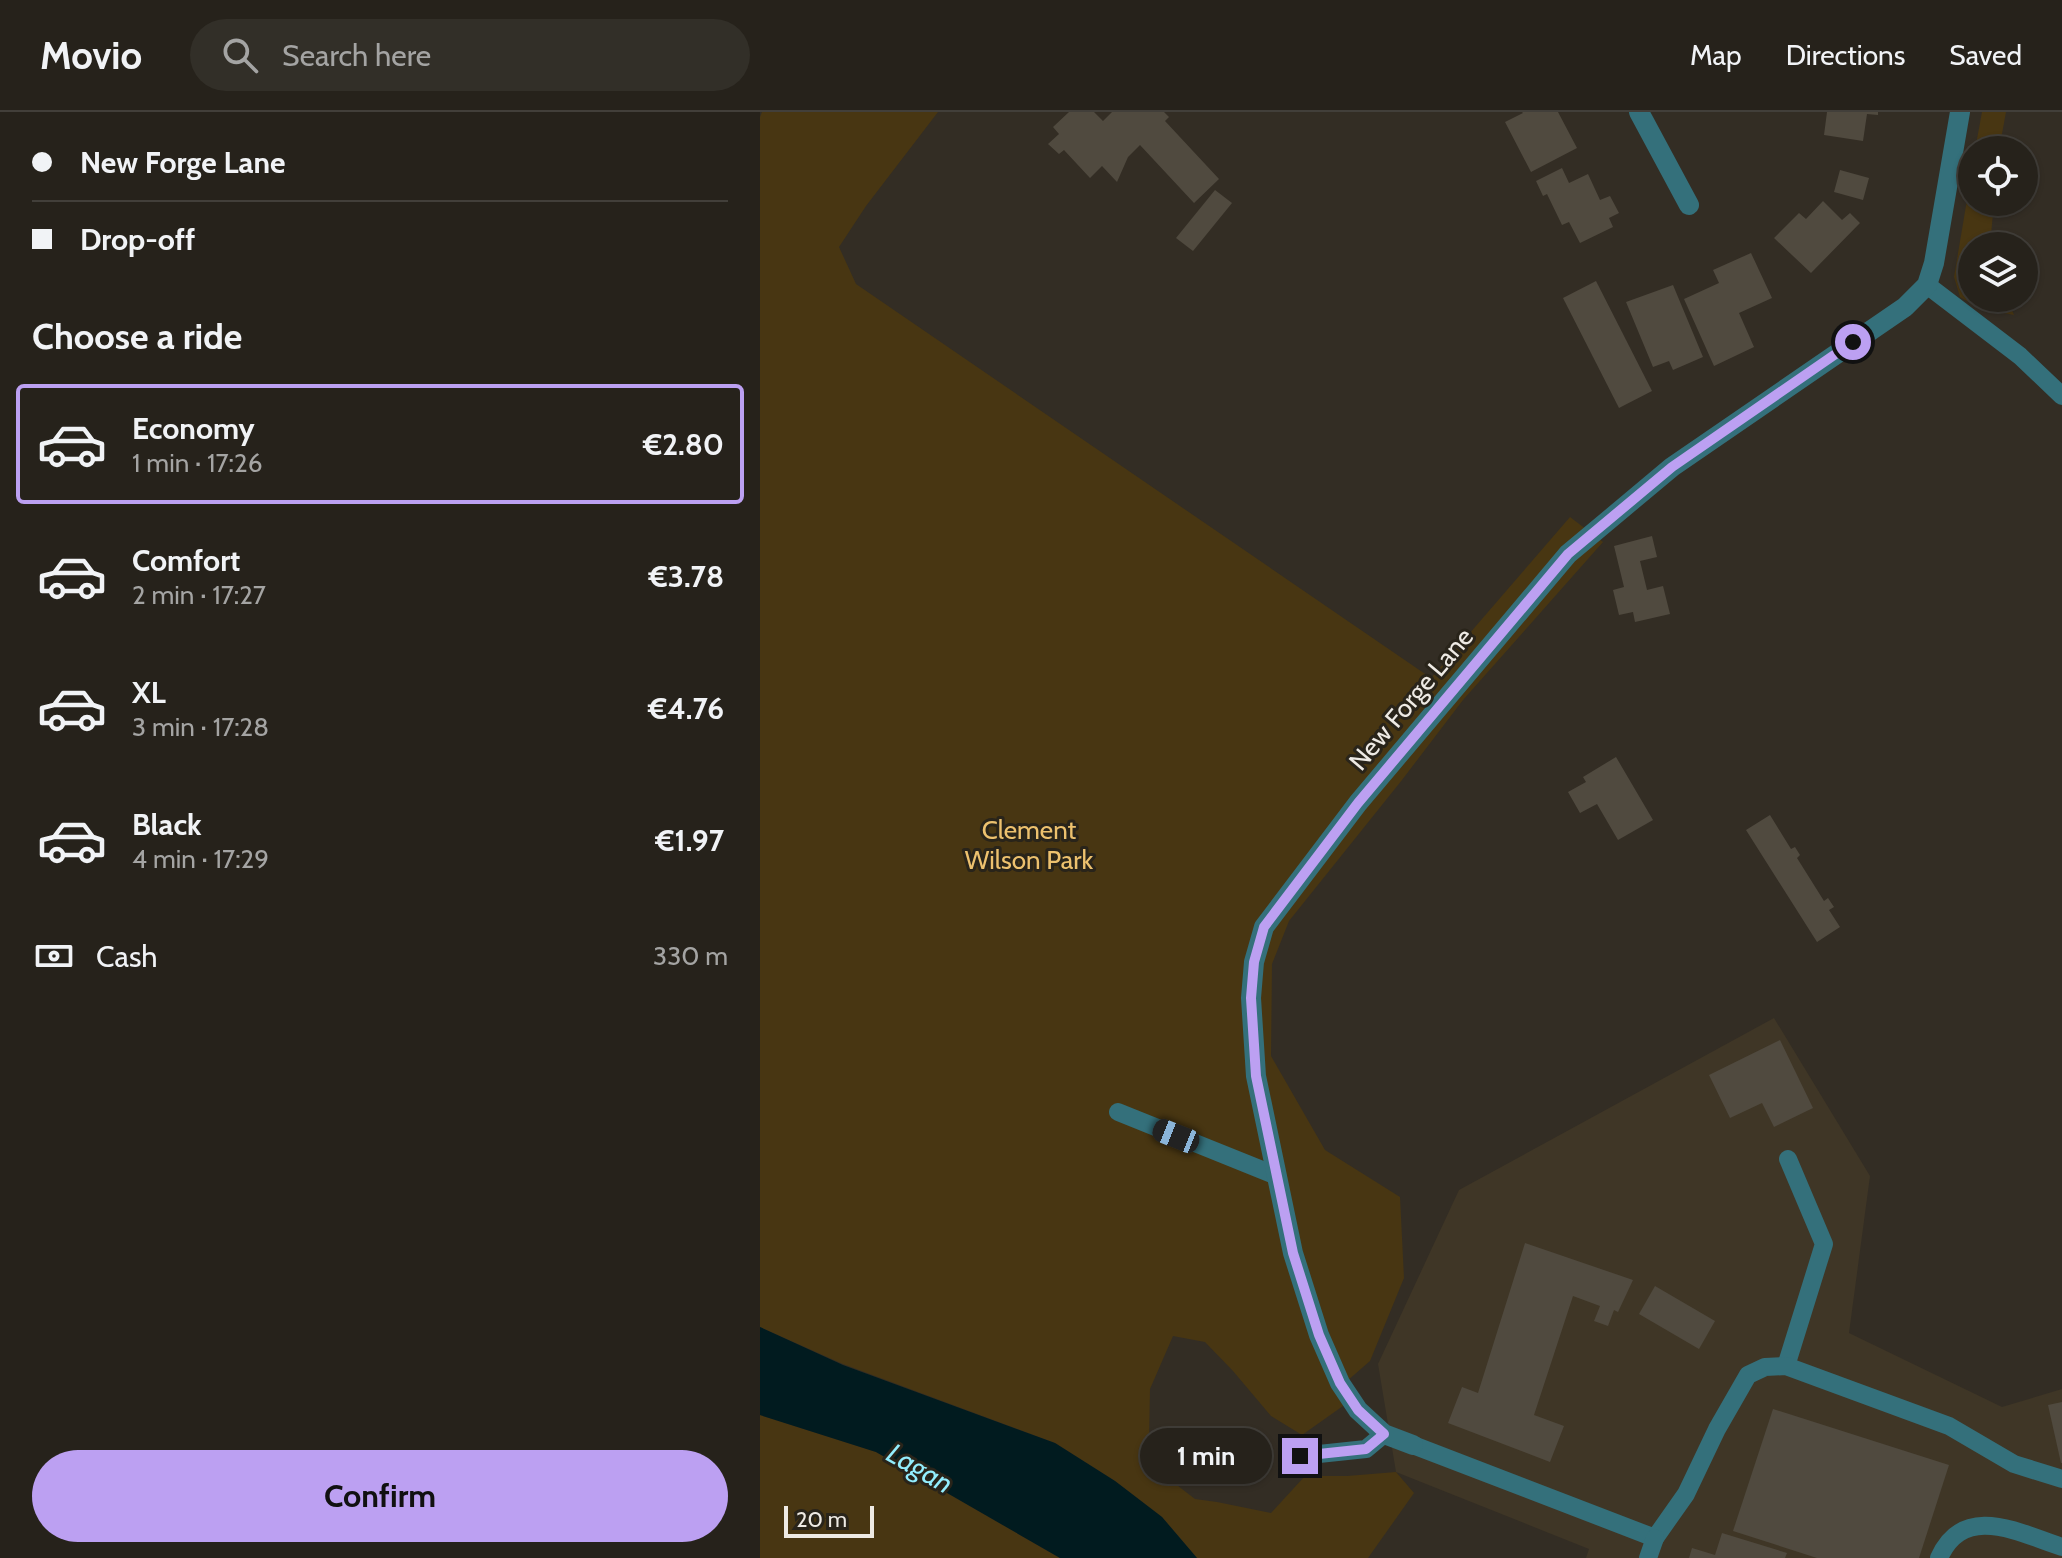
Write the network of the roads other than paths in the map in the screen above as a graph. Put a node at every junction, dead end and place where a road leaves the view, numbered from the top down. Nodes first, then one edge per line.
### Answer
1 (1639, 112) edge
2 (1960, 112) edge
3 (1689, 205) dead end
4 (1927, 285) junction
5 (2062, 396) edge
6 (1118, 1112) dead end
7 (1788, 1159) dead end
8 (1277, 1176) junction
9 (1786, 1366) junction
10 (1384, 1434) junction
11 (1413, 1445) joint
12 (1300, 1456) dead end
13 (2062, 1479) edge
14 (1655, 1538) junction
15 (2062, 1547) edge
16 (1648, 1558) edge
17 (1939, 1558) edge

1 - 3 street
2 - 4 street
4 - 5 lane
4 - 8 street, New Forge Lane
6 - 8 lane
7 - 9 lane
8 - 10 street, New Forge Lane
9 - 13 lane
9 - 14 lane
10 - 11 street, New Forge Lane
10 - 12 lane
11 - 14 lane
14 - 16 lane
15 - 17 lane

